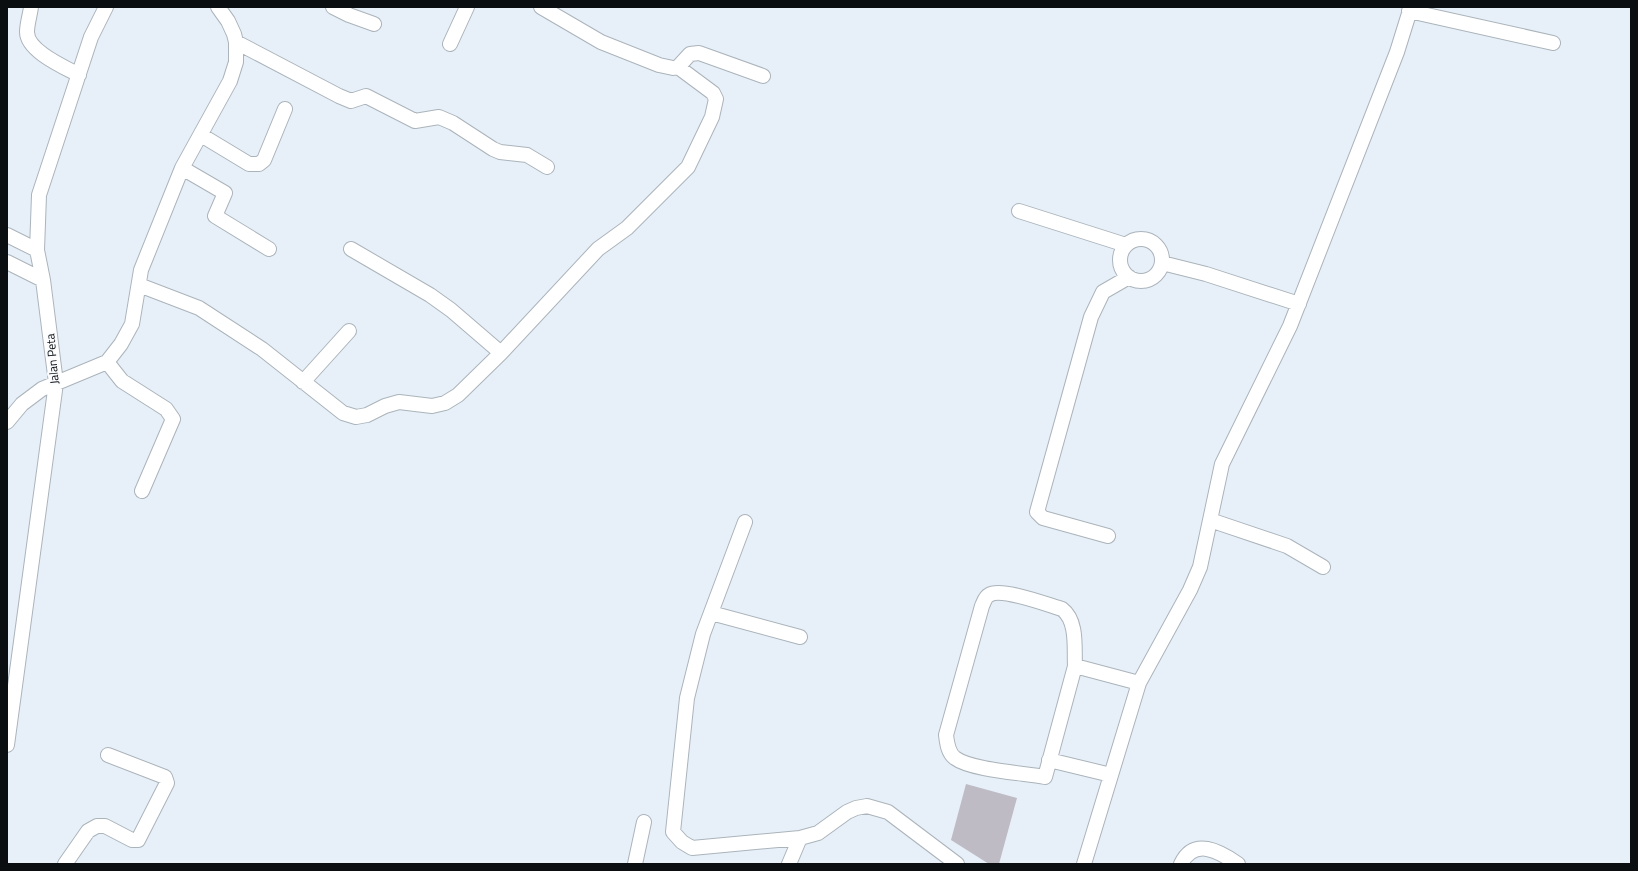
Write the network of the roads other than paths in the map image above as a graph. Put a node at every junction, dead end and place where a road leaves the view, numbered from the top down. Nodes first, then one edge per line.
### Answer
1 (31, 7) edge
2 (106, 7) edge
3 (218, 7) edge
4 (333, 7) edge
5 (467, 7) edge
6 (541, 7) edge
7 (1410, 9) edge
8 (374, 24) dead end
9 (236, 42) junction
10 (1553, 43) dead end
11 (450, 44) dead end
12 (678, 67) junction
13 (78, 75) junction
14 (763, 76) dead end
15 (285, 109) dead end
16 (201, 135) junction
17 (547, 167) dead end
18 (182, 168) junction
19 (1019, 211) dead end
20 (7, 235) edge
21 (1126, 245) junction
22 (268, 249) dead end
23 (351, 249) dead end
24 (37, 250) junction
25 (7, 262) edge
26 (1162, 263) junction
27 (1129, 277) junction
28 (43, 280) junction
29 (138, 285) junction
30 (1299, 304) junction
31 (349, 331) dead end
32 (501, 353) junction
33 (107, 362) junction
34 (303, 382) junction
35 (56, 383) junction
36 (8, 420) edge
37 (142, 491) dead end
38 (1210, 520) junction
39 (745, 522) dead end
40 (1108, 536) dead end
41 (1323, 567) dead end
42 (711, 613) junction
43 (800, 637) dead end
44 (1074, 666) junction
45 (1138, 683) junction
46 (7, 745) edge
47 (108, 755) dead end
48 (1049, 760) junction
49 (1111, 775) junction
50 (644, 822) dead end
51 (800, 838) junction
52 (1087, 862) edge
53 (65, 864) edge
54 (635, 864) edge
55 (789, 864) edge
56 (957, 864) edge
57 (1181, 864) edge
58 (1238, 864) edge

1 - 13 street
2 - 13 street, Jalan Peta
3 - 9 street
4 - 8 street
5 - 11 street
6 - 12 street
7 - 10 street
7 - 30 street
9 - 16 street
9 - 17 street
12 - 14 street
12 - 32 street
13 - 24 street, Jalan Peta
15 - 16 street
16 - 18 street
18 - 22 street
18 - 29 street
19 - 21 street
20 - 24 street
21 - 26 street
21 - 27 street
23 - 32 street
24 - 28 street, Jalan Peta
25 - 28 street
26 - 27 street
26 - 30 street
27 - 40 street
28 - 35 street, Jalan Peta
29 - 33 street
29 - 34 street
30 - 38 street
31 - 34 street
32 - 34 street
33 - 35 street
33 - 37 street
35 - 36 street
35 - 46 street, Jalan Peta
38 - 41 street
38 - 45 street
39 - 42 street
42 - 43 street
42 - 51 street
44 - 45 street
44 - 48 street
44 - 48 street
45 - 49 street
47 - 53 street
48 - 49 street
49 - 52 street
50 - 54 street
51 - 55 street
51 - 56 street
57 - 58 street

